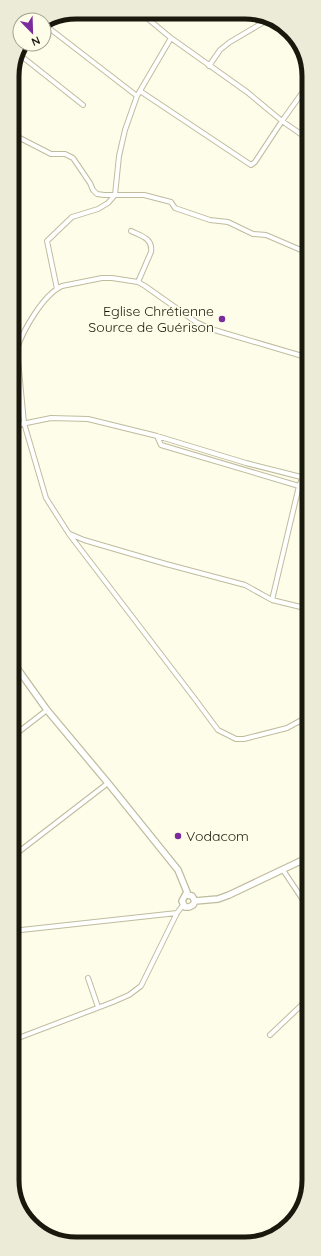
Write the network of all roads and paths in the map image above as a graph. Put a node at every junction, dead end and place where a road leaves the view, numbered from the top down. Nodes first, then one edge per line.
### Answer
1 (148, 19) edge
2 (264, 22) edge
3 (52, 30) edge
4 (171, 38) junction
5 (22, 57) edge
6 (209, 66) junction
7 (140, 91) junction
8 (302, 93) edge
9 (137, 96) junction
10 (83, 105) dead end
11 (282, 121) junction
12 (302, 135) edge
13 (19, 138) edge
14 (115, 194) junction
15 (131, 231) dead end
16 (302, 250) edge
17 (138, 282) junction
18 (57, 289) junction
19 (19, 344) edge
20 (302, 356) edge
21 (19, 370) edge
22 (24, 423) junction
23 (19, 424) edge
24 (157, 436) junction
25 (246, 463) junction
26 (243, 470) junction
27 (302, 477) edge
28 (302, 479) edge
29 (299, 486) junction
30 (302, 487) edge
31 (69, 534) junction
32 (272, 600) junction
33 (302, 607) edge
34 (19, 671) edge
35 (47, 710) junction
36 (302, 720) edge
37 (19, 732) edge
38 (108, 783) junction
39 (19, 852) edge
40 (302, 860) edge
41 (283, 870) junction
42 (187, 892) junction
43 (302, 898) edge
44 (195, 901) junction
45 (183, 905) junction
46 (177, 913) junction
47 (19, 930) edge
48 (88, 978) dead end
49 (302, 1005) edge
50 (98, 1007) junction
51 (270, 1035) dead end
52 (19, 1037) edge

1 - 4 street
2 - 6 street
3 - 9 street
4 - 6 street
4 - 7 street
5 - 10 street
6 - 11 street
7 - 9 street
7 - 11 street
8 - 11 street
9 - 14 street
11 - 12 street
13 - 14 street
14 - 16 street
14 - 18 street
15 - 17 street
17 - 18 street
17 - 20 street
18 - 19 street
21 - 22 street
22 - 23 street
22 - 24 street
22 - 31 street
24 - 25 street
24 - 26 street
25 - 26 street
25 - 27 street
26 - 29 street
28 - 29 street
29 - 30 street
29 - 32 street
31 - 32 street
31 - 36 street
32 - 33 street
34 - 35 street
35 - 37 street
35 - 38 street
38 - 39 street
38 - 42 street
40 - 41 street
41 - 43 street
41 - 44 street
42 - 44 street
42 - 45 street
44 - 45 street
45 - 46 street
46 - 47 street
46 - 50 street
48 - 50 street
49 - 51 street
50 - 52 street

